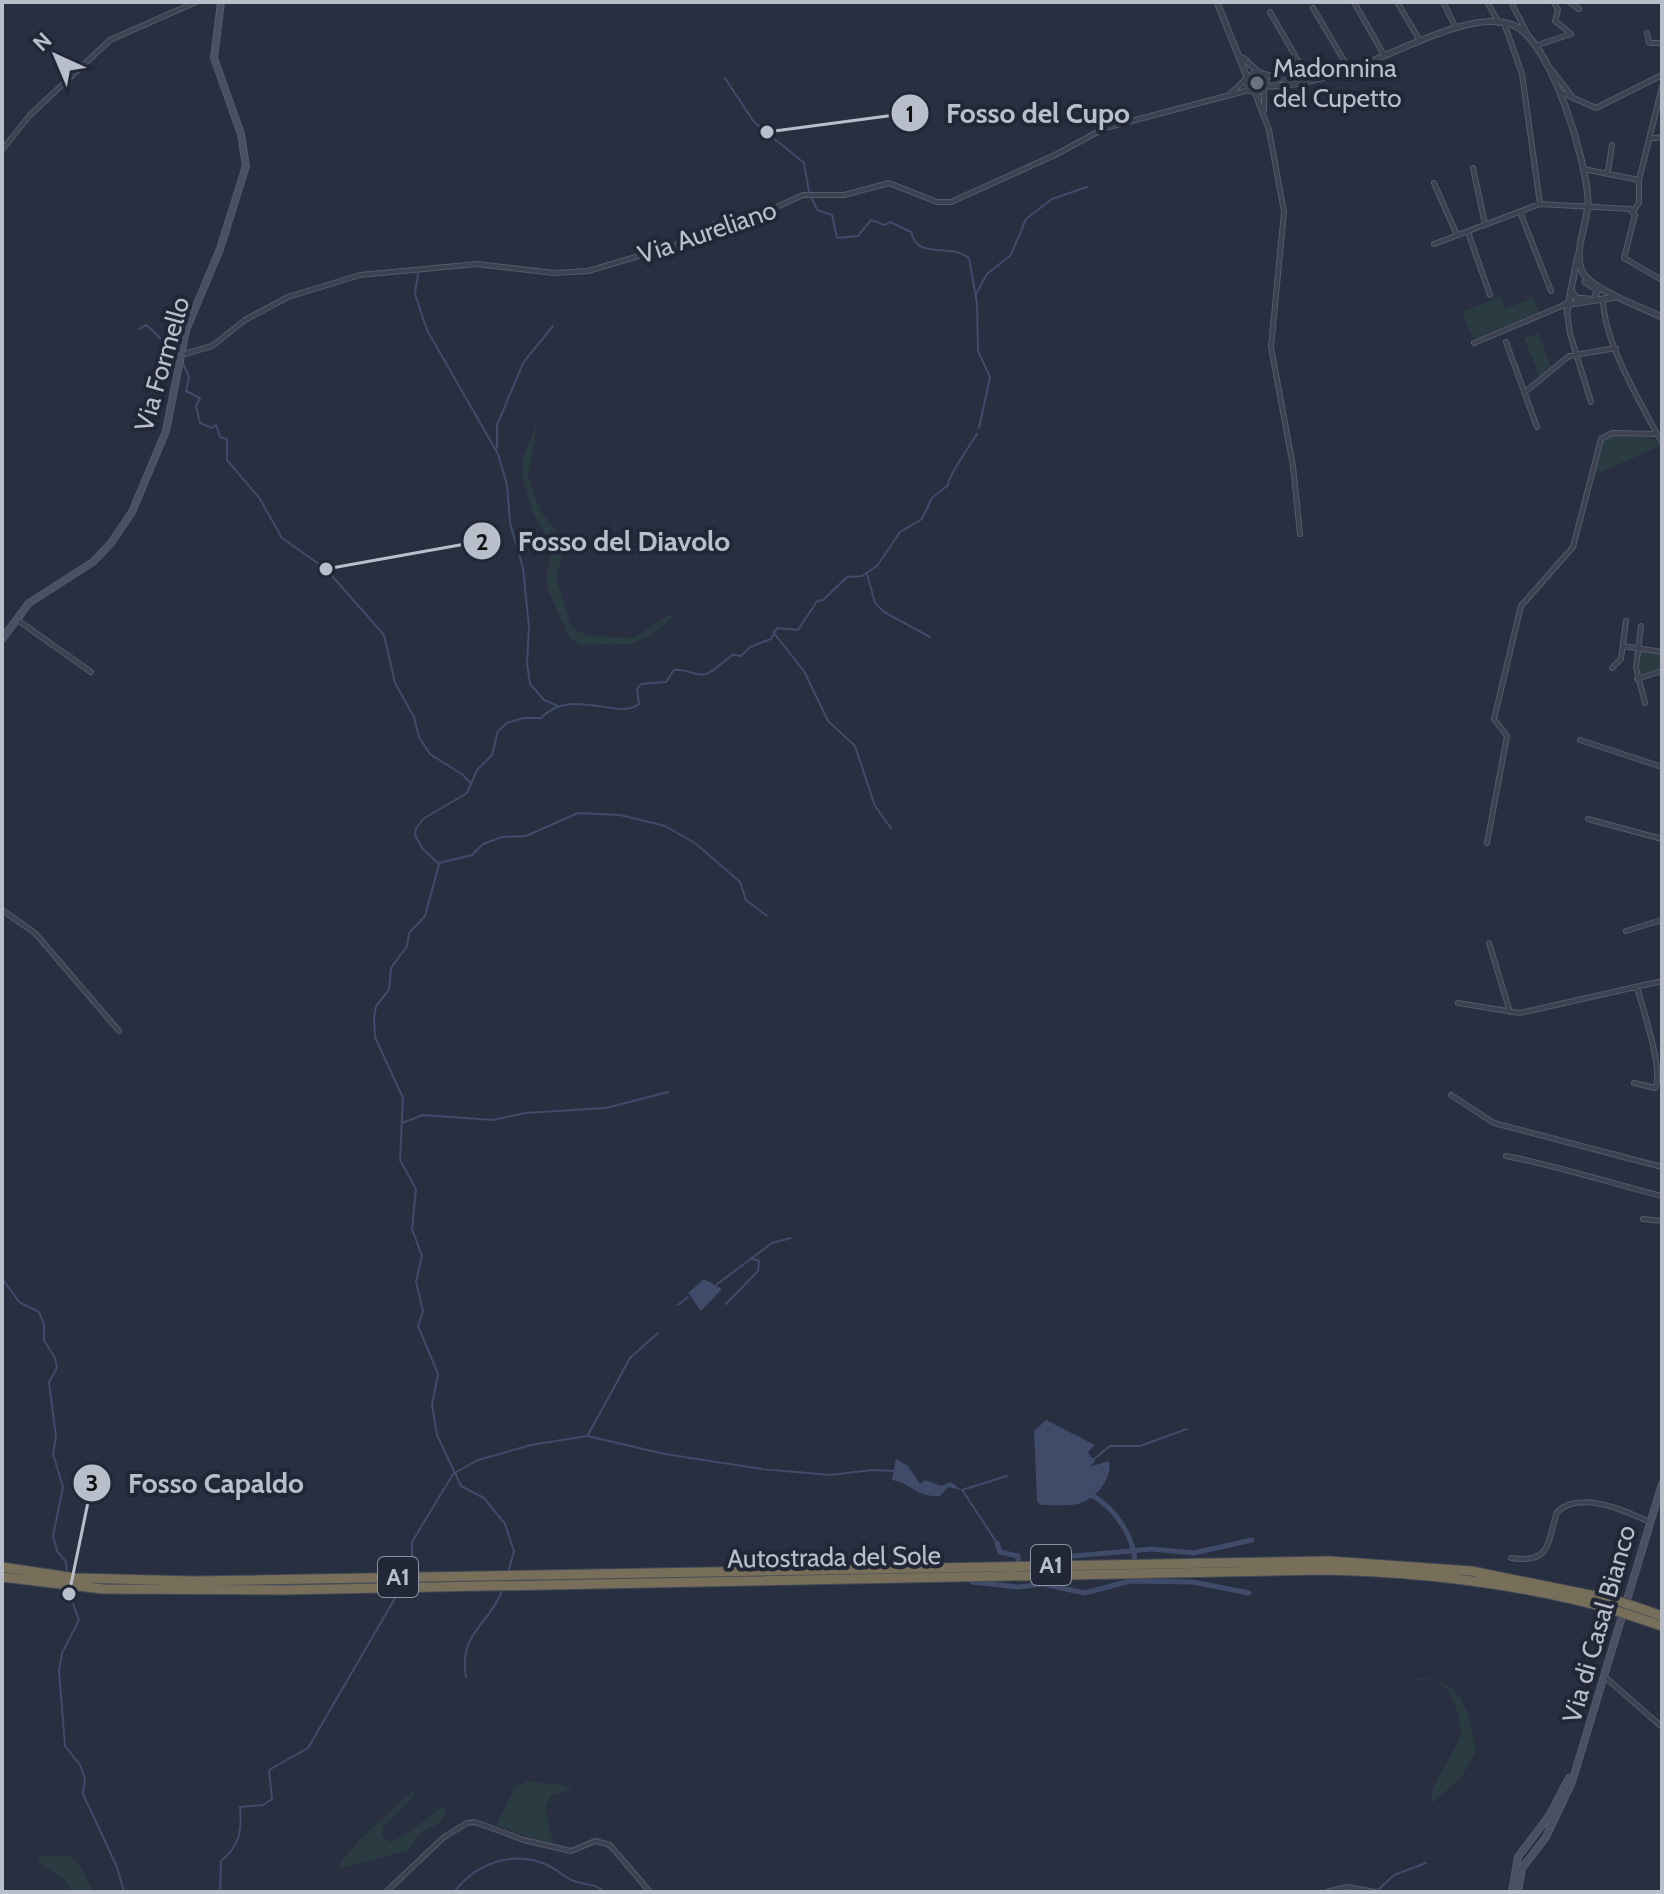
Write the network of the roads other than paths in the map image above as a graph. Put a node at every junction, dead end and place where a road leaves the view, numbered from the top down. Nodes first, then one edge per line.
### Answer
1 (196, 2) edge
2 (221, 2) edge
3 (1217, 2) edge
4 (1354, 2) edge
5 (1397, 2) edge
6 (1443, 2) edge
7 (1487, 2) edge
8 (1511, 2) edge
9 (1554, 2) edge
10 (1569, 2) edge
11 (1313, 8) dead end
12 (1579, 9) dead end
13 (1270, 12) dead end
14 (1519, 17) junction
15 (1501, 23) junction
16 (1513, 25) junction
17 (1456, 28) junction
18 (1647, 33) dead end
19 (1528, 37) junction
20 (1419, 39) junction
21 (1662, 43) edge
22 (1535, 46) junction
23 (1240, 54) junction
24 (1384, 55) junction
25 (1349, 69) junction
26 (1552, 70) junction
27 (1260, 73) junction
28 (1662, 75) edge
29 (1247, 78) junction
30 (1306, 81) junction
31 (1662, 87) edge
32 (1265, 88) junction
33 (1567, 89) junction
34 (1252, 92) junction
35 (1560, 92) junction
36 (1227, 96) junction
37 (1574, 99) junction
38 (1565, 107) junction
39 (1264, 116) junction
40 (1662, 137) edge
41 (1649, 139) junction
42 (1612, 145) dead end
43 (2, 150) edge
44 (1473, 168) dead end
45 (1582, 169) junction
46 (1608, 171) junction
47 (1639, 180) junction
48 (1434, 183) dead end
49 (1540, 204) junction
50 (1588, 204) junction
51 (1634, 210) junction
52 (1520, 212) junction
53 (1486, 225) junction
54 (1468, 232) junction
55 (1457, 235) junction
56 (1582, 239) junction
57 (1434, 244) dead end
58 (1662, 280) edge
59 (1585, 282) junction
60 (1598, 285) junction
61 (1572, 289) junction
62 (1551, 291) dead end
63 (1490, 295) dead end
64 (1590, 299) junction
65 (1603, 300) junction
66 (1628, 301) junction
67 (1568, 305) junction
68 (1662, 317) edge
69 (1506, 342) dead end
70 (1474, 343) dead end
71 (1617, 348) junction
72 (1576, 353) junction
73 (181, 355) junction
74 (1525, 392) junction
75 (1591, 402) dead end
76 (1537, 427) dead end
77 (1657, 434) junction
78 (1662, 442) edge
79 (1300, 534) dead end
80 (16, 619) junction
81 (1626, 621) dead end
82 (1641, 626) dead end
83 (2, 639) edge
84 (1623, 646) junction
85 (1637, 648) junction
86 (1662, 652) edge
87 (1612, 668) dead end
88 (1662, 671) edge
89 (91, 672) dead end
90 (1637, 679) junction
91 (1645, 703) dead end
92 (1580, 740) dead end
93 (1662, 767) edge
94 (1588, 819) dead end
95 (1662, 839) edge
96 (1487, 843) dead end
97 (2, 910) edge
98 (1662, 920) edge
99 (1626, 931) dead end
100 (1489, 943) dead end
101 (1662, 981) edge
102 (1637, 987) junction
103 (1458, 1003) dead end
104 (1510, 1012) junction
105 (119, 1031) dead end
106 (1634, 1083) dead end
107 (1451, 1095) dead end
108 (1506, 1156) dead end
109 (1662, 1167) edge
110 (1662, 1196) edge
111 (1643, 1219) dead end
112 (1662, 1221) edge
113 (1662, 1484) edge
114 (1662, 1494) edge
115 (1652, 1514) junction
116 (1650, 1522) junction
117 (1511, 1558) dead end
118 (2, 1567) edge
119 (2, 1577) edge
120 (103, 1584) junction
121 (1634, 1612) junction
122 (1662, 1616) edge
123 (1662, 1626) edge
124 (1603, 1675) junction
125 (1662, 1727) edge
126 (386, 1892) edge
127 (650, 1892) edge
128 (1327, 1892) edge
129 (1375, 1892) edge
130 (1515, 1892) edge

1 - 43 street
2 - 73 main road, Via Formello
3 - 23 street
4 - 24 street
5 - 20 street
6 - 17 street
7 - 15 street
8 - 14 street
9 - 22 street
10 - 12 street
11 - 25 street
13 - 30 street
14 - 16 street
14 - 19 street
15 - 16 street
15 - 17 street
15 - 49 street
16 - 19 street
17 - 20 street
18 - 21 street
19 - 22 street
20 - 24 street
22 - 26 street
23 - 27 street
23 - 29 street
24 - 25 street
25 - 30 street
26 - 33 street
26 - 35 street
27 - 29 street
27 - 30 street
27 - 32 street
28 - 37 street
29 - 34 street
29 - 36 street, Via Aureliano
30 - 32 street
31 - 41 street
32 - 34 street
32 - 39 street
33 - 35 street
33 - 37 street
34 - 36 street, Via Aureliano
34 - 39 street
35 - 37 street
35 - 38 street
36 - 73 street, Via Aureliano
37 - 38 street
38 - 45 street
39 - 79 street
40 - 41 street
41 - 47 street
42 - 46 street
44 - 53 street
45 - 46 street
45 - 50 street
46 - 47 street
47 - 51 street
48 - 55 street
49 - 50 street
49 - 52 street
50 - 51 street
50 - 56 street
51 - 58 street
52 - 53 street
52 - 62 street
53 - 54 street
54 - 55 street
54 - 63 street
55 - 57 street
56 - 60 street
56 - 61 street
59 - 60 street
59 - 61 street
59 - 64 street
60 - 65 street
60 - 66 street
61 - 64 street
61 - 67 street
64 - 65 street
64 - 67 street
65 - 66 street
65 - 71 street
66 - 68 street
67 - 70 street
67 - 72 street
69 - 74 street
71 - 72 street
71 - 77 street
72 - 74 street
72 - 75 street
73 - 80 main road, Via Formello
74 - 76 street
77 - 78 street
77 - 96 street
80 - 83 main road, Via Formello
80 - 89 street
81 - 84 street
82 - 85 street
84 - 85 street
84 - 87 street
85 - 86 street
85 - 90 street
88 - 90 street
90 - 91 street
92 - 93 street
94 - 95 street
97 - 105 street
98 - 99 street
100 - 104 street
101 - 102 street
102 - 104 street
102 - 106 street
103 - 104 street
107 - 109 street
108 - 110 street
111 - 112 street
113 - 115 main road, Via di Casal Bianco
114 - 115 main road, Via di Casal Bianco
115 - 116 main road, Via di Casal Bianco
116 - 117 street
116 - 124 main road, Via di Casal Bianco
118 - 120 highway, Autostrada del Sole / A1
119 - 120 highway, Autostrada del Sole / A1
120 - 121 highway, Autostrada del Sole / A1, bridge
121 - 122 highway, Autostrada del Sole / A1
121 - 123 highway, Autostrada del Sole / A1
124 - 125 street
124 - 130 main road, Via di Casal Bianco
126 - 127 street
128 - 129 street

